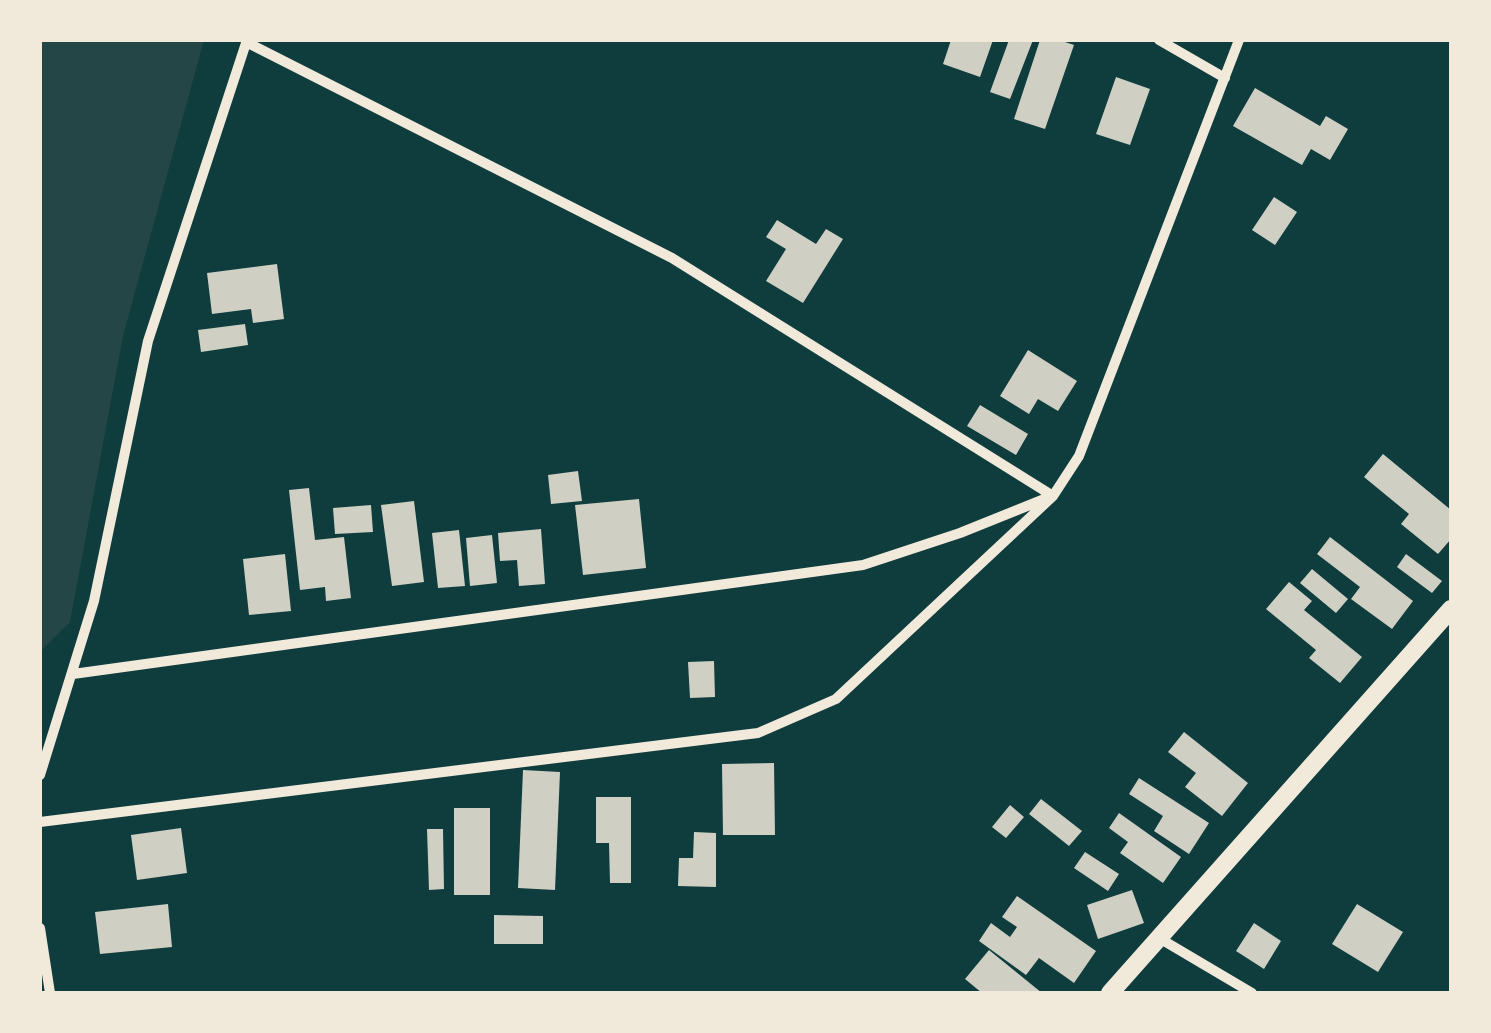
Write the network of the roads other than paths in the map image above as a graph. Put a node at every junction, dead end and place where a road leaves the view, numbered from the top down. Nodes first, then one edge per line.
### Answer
1 (1159, 40) edge
2 (1240, 40) edge
3 (246, 41) edge
4 (1226, 78) junction
5 (1052, 496) junction
6 (1451, 608) edge
7 (73, 674) junction
8 (40, 775) edge
9 (40, 822) edge
10 (40, 928) edge
11 (1158, 937) junction
12 (50, 993) edge
13 (1110, 993) edge
14 (1252, 993) edge

1 - 4 street
2 - 4 street
3 - 5 street
3 - 7 street
4 - 5 street
5 - 7 street
5 - 9 street
6 - 11 street
7 - 8 street
10 - 12 street
11 - 13 street
11 - 14 street

